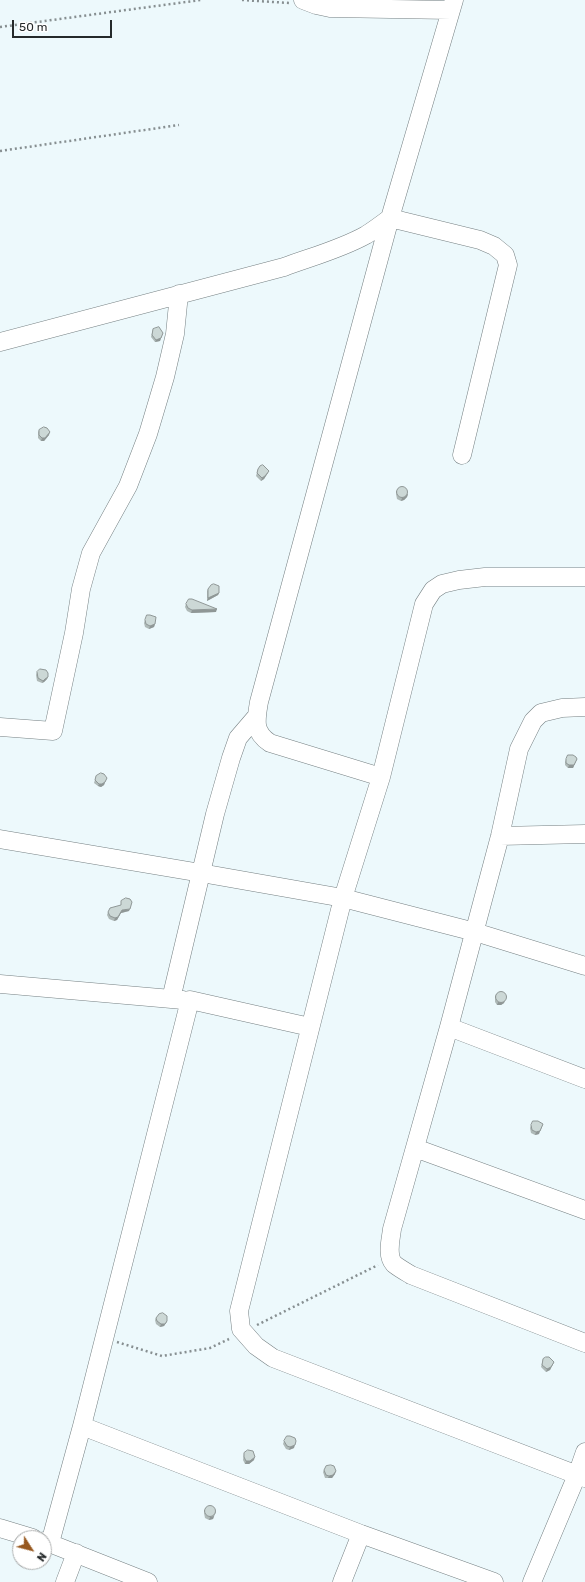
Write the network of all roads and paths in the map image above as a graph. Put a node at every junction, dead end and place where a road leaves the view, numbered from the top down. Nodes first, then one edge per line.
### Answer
1 (201, 0) edge
2 (242, 0) edge
3 (309, 2) edge
4 (453, 5) edge
5 (0, 27) edge
6 (179, 125) dead end
7 (0, 151) edge
8 (390, 218) junction
9 (179, 294) junction
10 (0, 342) edge
11 (462, 455) dead end
12 (585, 577) edge
13 (585, 707) edge
14 (256, 717) junction
15 (0, 727) edge
16 (381, 777) junction
17 (585, 834) edge
18 (500, 836) junction
19 (0, 839) edge
20 (201, 873) junction
21 (343, 898) junction
22 (474, 932) junction
23 (585, 966) edge
24 (0, 984) edge
25 (171, 999) junction
26 (190, 1000) junction
27 (310, 1027) junction
28 (449, 1027) junction
29 (585, 1079) edge
30 (415, 1148) junction
31 (585, 1210) edge
32 (585, 1343) edge
33 (82, 1426) junction
34 (585, 1452) edge
35 (581, 1477) edge
36 (0, 1528) edge
37 (51, 1530) edge
38 (12, 1532) edge
39 (361, 1534) junction
40 (52, 1544) edge
41 (76, 1554) junction
42 (65, 1582) edge
43 (148, 1582) edge
44 (342, 1582) edge
45 (494, 1582) edge
46 (532, 1582) edge

1 - 5 path
2 - 3 path
3 - 4 street
4 - 8 street
6 - 7 path
8 - 9 street
8 - 11 street
8 - 14 street
9 - 10 street
9 - 15 street
12 - 16 street
13 - 18 street
14 - 16 street
14 - 20 street
16 - 21 street
17 - 18 street
18 - 22 street
19 - 20 street
20 - 21 street
20 - 25 street
21 - 22 street
21 - 27 street
22 - 23 street
22 - 28 street
24 - 25 street
25 - 26 street
26 - 27 street
26 - 33 street
27 - 35 street
28 - 29 street
28 - 30 street
30 - 31 street
30 - 32 street
33 - 37 street
33 - 39 street
34 - 35 street
35 - 46 street
36 - 38 street
39 - 44 street
39 - 45 street
40 - 41 street
41 - 42 street
41 - 43 street

